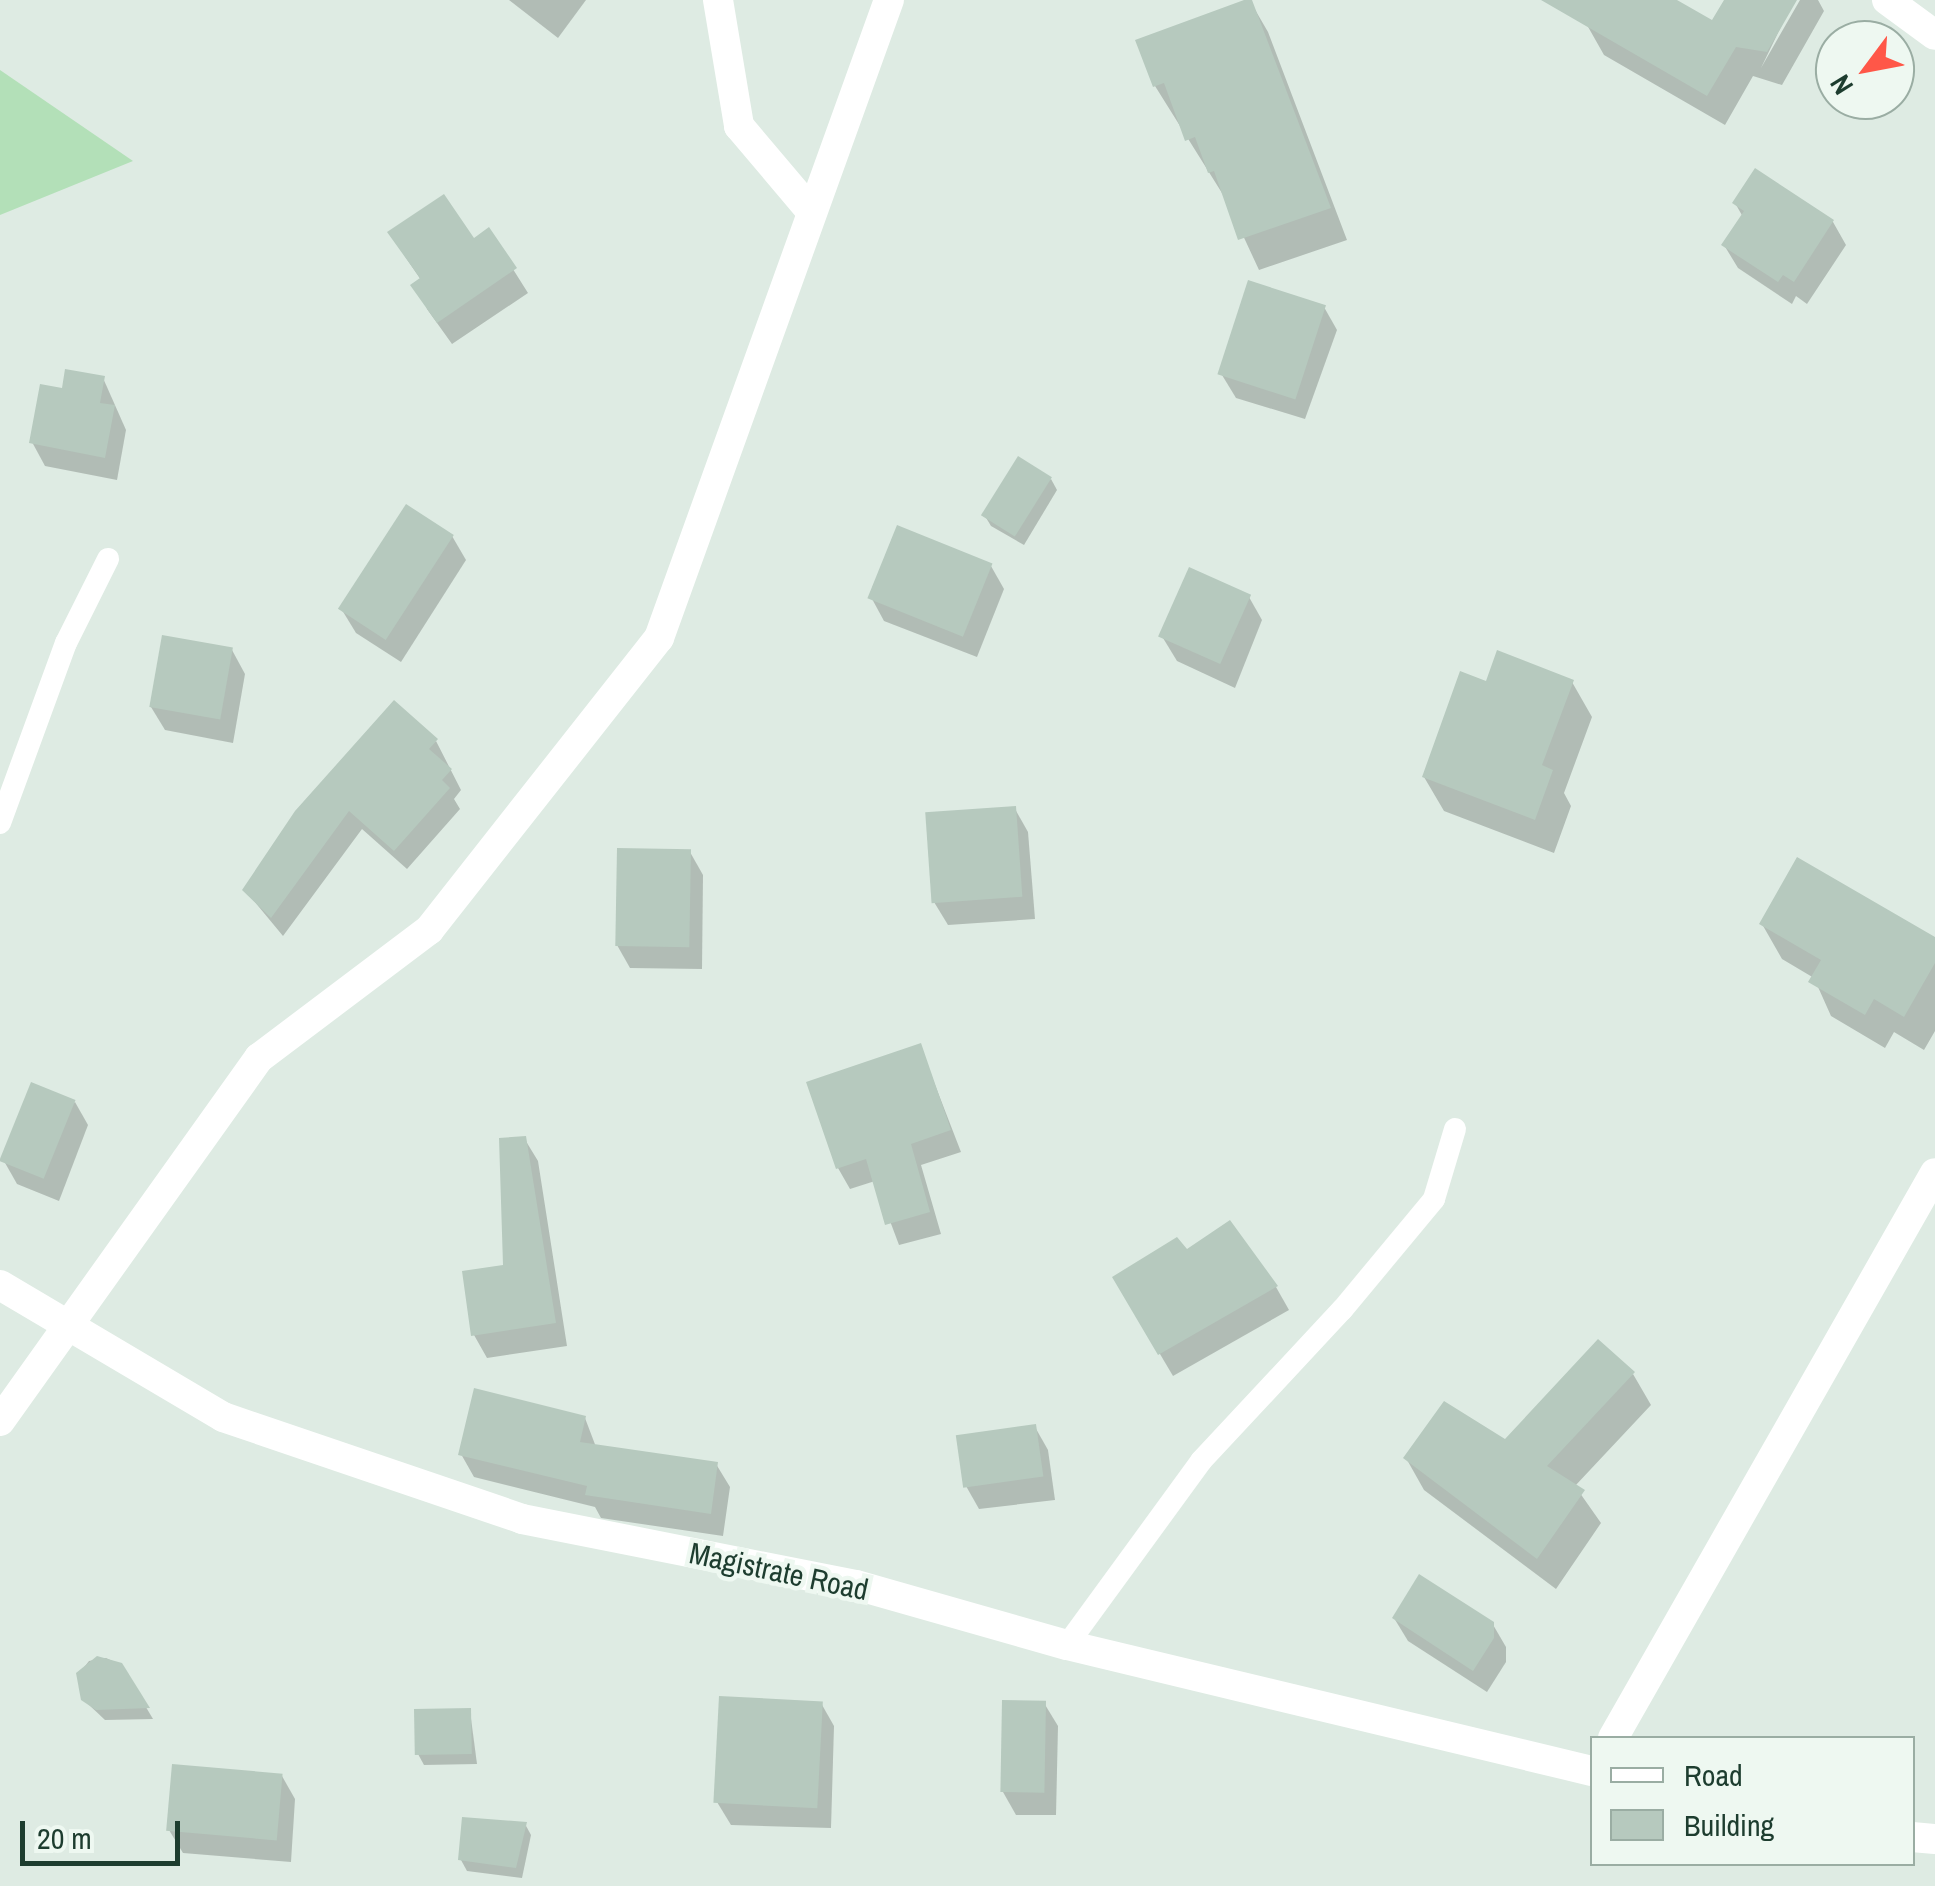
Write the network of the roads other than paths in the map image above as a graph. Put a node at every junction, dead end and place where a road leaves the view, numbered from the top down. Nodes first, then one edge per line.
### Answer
1 (718, 0) edge
2 (888, 0) edge
3 (1887, 0) edge
4 (1935, 35) edge
5 (810, 210) junction
6 (108, 559) dead end
7 (0, 823) edge
8 (1456, 1128) dead end
9 (1935, 1173) edge
10 (0, 1285) edge
11 (66, 1326) junction
12 (0, 1422) edge
13 (1067, 1646) junction
14 (1615, 1736) edge
15 (1590, 1771) edge

1 - 5 street
2 - 5 street
3 - 4 street
5 - 11 street
6 - 7 lane
8 - 13 lane
9 - 14 street
10 - 11 street, Magistrate Road
11 - 12 street
11 - 13 street, Magistrate Road
13 - 15 street, Magistrate Road

